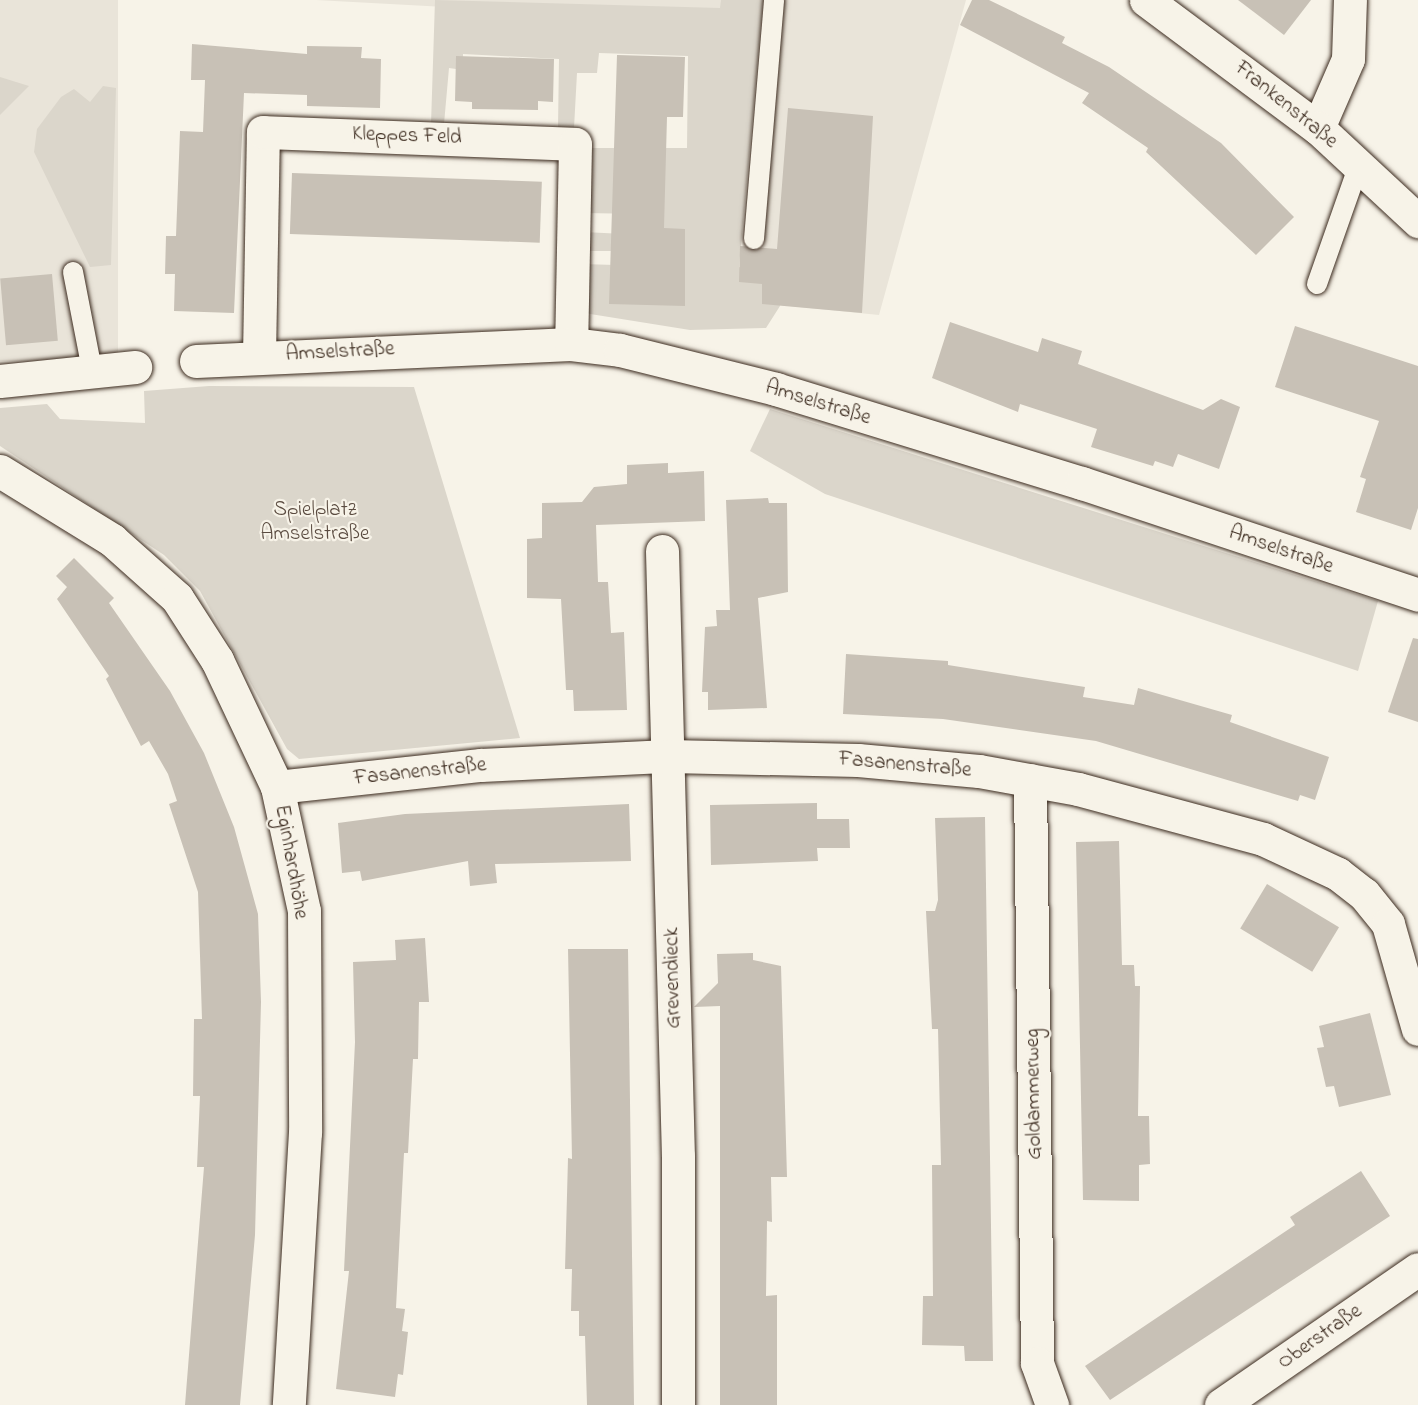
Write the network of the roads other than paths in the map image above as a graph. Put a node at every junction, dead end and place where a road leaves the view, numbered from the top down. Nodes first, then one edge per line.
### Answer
1 (774, 0) edge
2 (1146, 0) edge
3 (1350, 0) edge
4 (1318, 128) junction
5 (1359, 165) junction
6 (1418, 221) edge
7 (754, 239) dead end
8 (73, 272) dead end
9 (1317, 284) dead end
10 (571, 344) junction
11 (259, 357) junction
12 (196, 362) dead end
13 (135, 367) dead end
14 (93, 375) junction
15 (0, 381) edge
16 (0, 471) edge
17 (662, 551) dead end
18 (1417, 592) edge
19 (668, 756) junction
20 (1030, 780) junction
21 (277, 787) junction
22 (1418, 1029) edge
23 (1418, 1269) edge
24 (289, 1405) edge
25 (678, 1405) edge
26 (1052, 1405) edge
27 (1221, 1405) edge

1 - 7 lane
2 - 4 street, Frankenstraße
3 - 4 street
4 - 5 street, Frankenstraße
5 - 6 street, Frankenstraße
5 - 9 lane
8 - 14 lane
10 - 11 street, Amselstraße
10 - 11 street, Kleppes Feld
10 - 18 street, Amselstraße
11 - 12 street, Amselstraße
13 - 14 street
14 - 15 street
16 - 21 street, Eginhardhöhe
17 - 19 street, Grevendieck
19 - 20 street, Fasanenstraße
19 - 21 street, Fasanenstraße
19 - 25 street, Grevendieck
20 - 22 street, Fasanenstraße
20 - 26 street, Goldammerweg
21 - 24 street, Eginhardhöhe
23 - 27 street, Oberstraße

